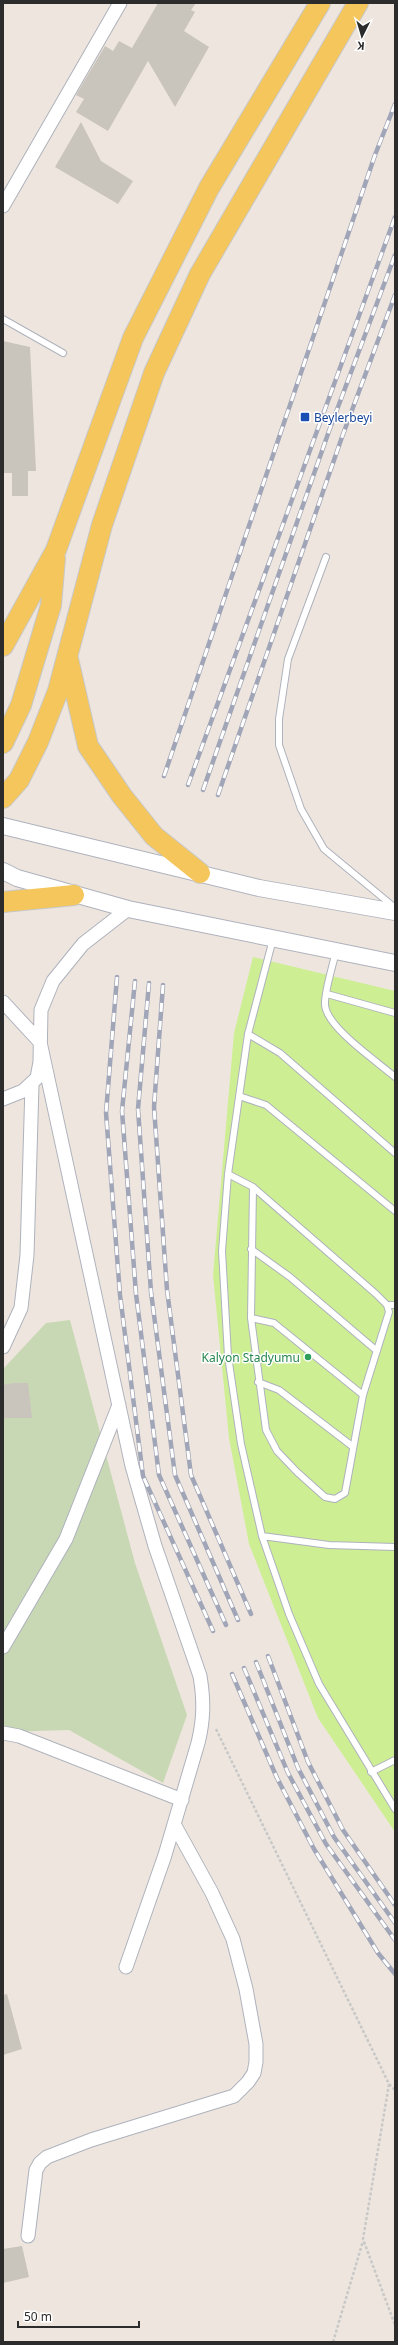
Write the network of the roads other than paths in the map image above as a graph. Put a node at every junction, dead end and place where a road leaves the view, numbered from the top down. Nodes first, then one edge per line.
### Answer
1 (120, 3) edge
2 (320, 3) edge
3 (358, 3) edge
4 (3, 206) edge
5 (3, 319) edge
6 (63, 353) dead end
7 (56, 550) junction
8 (326, 557) dead end
9 (3, 646) edge
10 (67, 656) junction
11 (3, 743) edge
12 (3, 798) edge
13 (3, 826) edge
14 (3, 871) edge
15 (200, 873) junction
16 (74, 895) junction
17 (3, 902) edge
18 (395, 908) edge
19 (128, 909) junction
20 (395, 912) edge
21 (273, 938) junction
22 (336, 951) junction
23 (395, 963) edge
24 (327, 994) junction
25 (3, 1002) edge
26 (395, 1013) edge
27 (248, 1034) junction
28 (40, 1042) junction
29 (395, 1077) edge
30 (32, 1085) junction
31 (240, 1096) junction
32 (3, 1099) edge
33 (395, 1153) edge
34 (228, 1174) junction
35 (253, 1187) junction
36 (395, 1211) edge
37 (251, 1249) junction
38 (387, 1305) junction
39 (395, 1305) edge
40 (251, 1318) junction
41 (3, 1346) edge
42 (376, 1351) junction
43 (258, 1382) junction
44 (363, 1395) junction
45 (119, 1405) junction
46 (352, 1446) junction
47 (262, 1536) junction
48 (395, 1547) edge
49 (3, 1647) edge
50 (3, 1733) edge
51 (395, 1760) edge
52 (371, 1772) junction
53 (182, 1800) junction
54 (395, 1809) edge
55 (174, 1824) junction
56 (126, 1967) dead end
57 (28, 2236) dead end

1 - 4 street
2 - 7 main road
3 - 10 main road
5 - 6 lane
7 - 9 main road
7 - 11 main road
8 - 18 lane
10 - 12 main road
10 - 15 main road
13 - 15 street
14 - 16 street
15 - 20 street
16 - 17 main road
16 - 19 street
19 - 21 street
19 - 28 street
21 - 22 street
21 - 27 lane
22 - 23 street
22 - 24 lane
24 - 26 lane
24 - 29 lane
25 - 28 street
27 - 31 lane
27 - 33 lane
28 - 30 street
28 - 45 street
30 - 32 street
30 - 41 street
31 - 34 lane
31 - 36 lane
34 - 35 lane
34 - 47 lane
35 - 37 lane
35 - 38 lane
37 - 40 lane
37 - 42 lane
38 - 39 lane
38 - 42 lane
40 - 43 lane
40 - 44 lane
42 - 44 lane
43 - 46 lane
43 - 46 lane
44 - 46 lane
45 - 49 street
45 - 53 street
47 - 48 lane
47 - 52 lane
50 - 53 street
51 - 52 lane
52 - 54 lane
53 - 55 street
55 - 56 street
55 - 57 street

